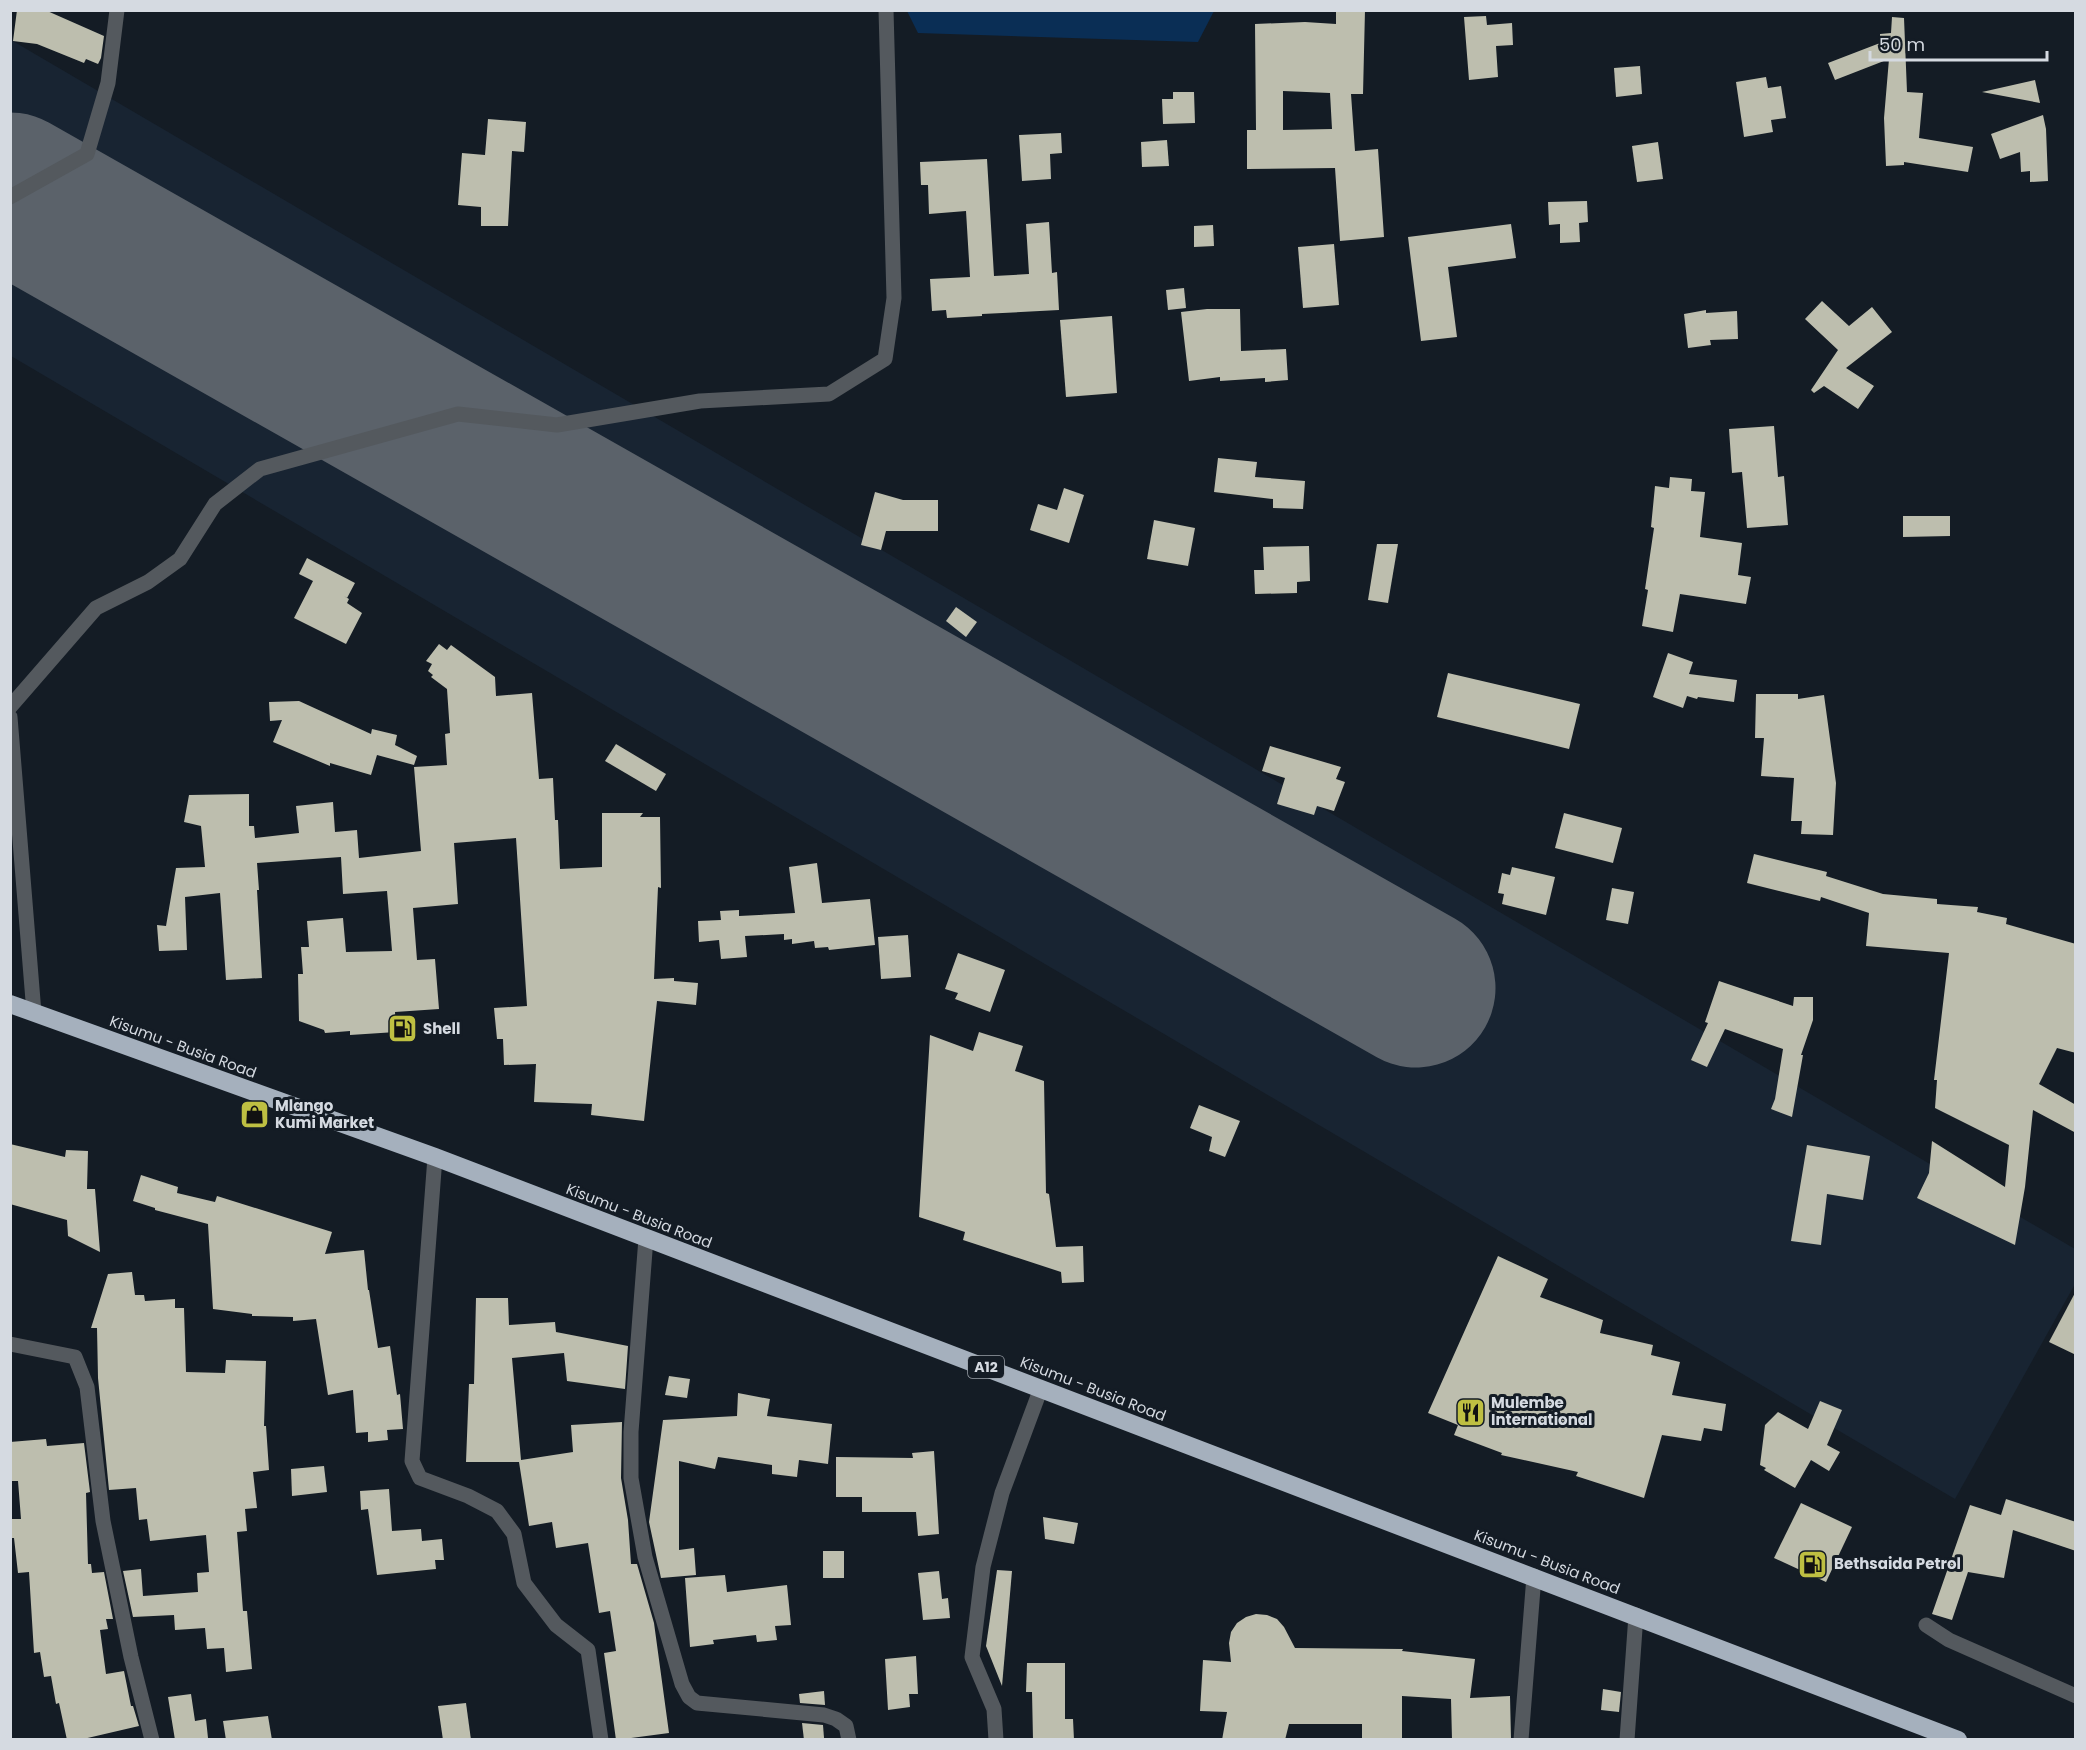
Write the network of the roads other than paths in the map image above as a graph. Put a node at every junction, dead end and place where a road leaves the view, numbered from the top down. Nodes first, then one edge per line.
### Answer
1 (117, 10) edge
2 (886, 10) edge
3 (10, 197) edge
4 (10, 707) edge
5 (10, 717) edge
6 (10, 1004) edge
7 (34, 1013) junction
8 (435, 1157) junction
9 (646, 1238) junction
10 (10, 1344) edge
11 (1041, 1388) junction
12 (1534, 1576) junction
13 (1636, 1615) junction
14 (1926, 1625) dead end
15 (2076, 1696) edge
16 (152, 1740) edge
17 (600, 1740) edge
18 (849, 1740) edge
19 (996, 1740) edge
20 (1521, 1740) edge
21 (1627, 1740) edge
22 (1958, 1740) edge

1 - 3 street
2 - 4 street
5 - 7 street
6 - 7 highway, Kisumu - Busia Road / A12
7 - 8 highway, Kisumu - Busia Road / A12
8 - 9 highway, Kisumu - Busia Road / A12
8 - 17 street
9 - 11 highway, Kisumu - Busia Road / A12
9 - 18 street
10 - 16 street
11 - 12 highway, Kisumu - Busia Road / A12
11 - 19 street
12 - 13 highway, Kisumu - Busia Road / A12
12 - 20 street
13 - 21 street
13 - 22 highway, Kisumu - Busia Road / A12
14 - 15 street

